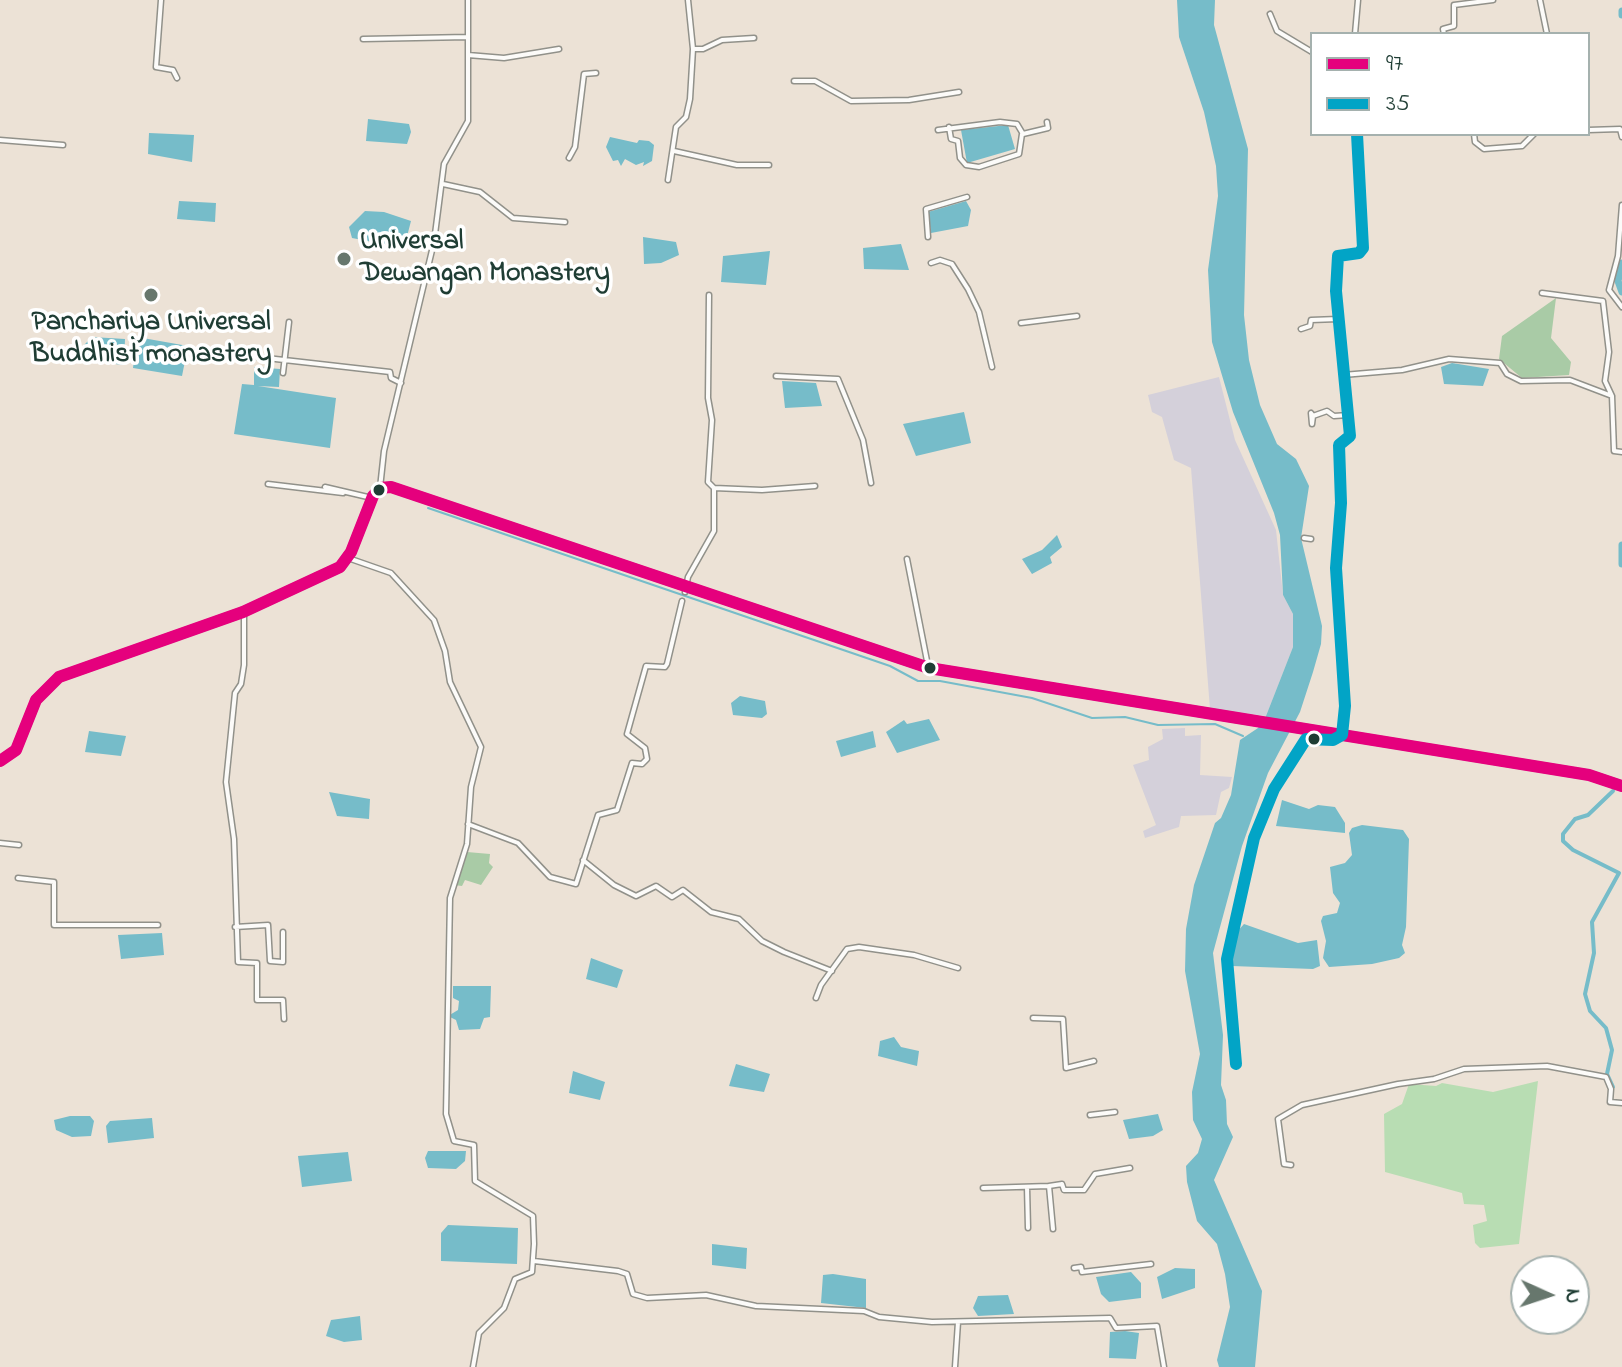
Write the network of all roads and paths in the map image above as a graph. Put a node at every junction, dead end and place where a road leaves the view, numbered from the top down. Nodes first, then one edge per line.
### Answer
1 (161, 0) edge
2 (468, 0) edge
3 (688, 0) edge
4 (1358, 0) edge
5 (1493, 0) edge
6 (1540, 0) edge
7 (1270, 14) dead end
8 (1355, 32) edge
9 (1444, 32) edge
10 (1547, 32) edge
11 (468, 37) junction
12 (754, 38) dead end
13 (363, 39) dead end
14 (559, 49) dead end
15 (693, 49) junction
16 (1310, 51) edge
17 (468, 55) junction
18 (596, 73) dead end
19 (177, 78) dead end
20 (794, 81) dead end
21 (959, 92) dead end
22 (1047, 122) dead end
23 (949, 127) junction
24 (938, 130) dead end
25 (1590, 130) edge
26 (1022, 134) junction
27 (1357, 136) edge
28 (1474, 136) edge
29 (1532, 136) edge
30 (1622, 137) edge
31 (0, 140) edge
32 (63, 145) dead end
33 (674, 151) junction
34 (569, 158) dead end
35 (769, 165) dead end
36 (668, 180) dead end
37 (443, 184) junction
38 (967, 197) dead end
39 (1622, 205) edge
40 (565, 222) dead end
41 (928, 237) dead end
42 (931, 263) dead end
43 (1542, 293) dead end
44 (709, 295) dead end
45 (1622, 307) edge
46 (1077, 316) dead end
47 (1338, 319) junction
48 (289, 322) dead end
49 (1021, 323) dead end
50 (1301, 329) dead end
51 (205, 351) dead end
52 (284, 361) junction
53 (992, 367) dead end
54 (283, 373) dead end
55 (1343, 375) junction
56 (776, 376) dead end
57 (401, 383) junction
58 (1612, 396) junction
59 (1348, 415) junction
60 (1313, 416) dead end
61 (1622, 452) edge
62 (871, 483) dead end
63 (268, 484) dead end
64 (815, 486) dead end
65 (325, 487) dead end
66 (380, 488) junction
67 (714, 488) junction
68 (343, 493) junction
69 (372, 498) junction
70 (348, 558) junction
71 (907, 559) dead end
72 (685, 588) junction
73 (682, 601) dead end
74 (243, 612) junction
75 (929, 668) junction
76 (1342, 735) junction
77 (0, 761) edge
78 (1622, 786) edge
79 (468, 824) junction
80 (0, 843) edge
81 (19, 845) dead end
82 (583, 860) junction
83 (18, 878) dead end
84 (158, 925) dead end
85 (235, 927) junction
86 (283, 932) dead end
87 (958, 968) dead end
88 (832, 971) junction
89 (816, 998) dead end
90 (1033, 1018) dead end
91 (284, 1019) dead end
92 (1094, 1061) dead end
93 (1236, 1064) dead end
94 (1622, 1103) edge
95 (1115, 1112) dead end
96 (1090, 1115) dead end
97 (1291, 1165) dead end
98 (1130, 1168) dead end
99 (1049, 1186) junction
100 (1027, 1187) junction
101 (983, 1188) dead end
102 (1028, 1228) dead end
103 (1053, 1229) dead end
104 (534, 1261) junction
105 (1151, 1264) dead end
106 (1074, 1268) dead end
107 (958, 1322) junction
108 (473, 1367) edge
109 (955, 1367) edge
110 (1164, 1367) edge

1 - 19 street
2 - 11 street
3 - 15 street
4 - 8 street
5 - 9 street
6 - 10 street
7 - 16 street
11 - 13 street
11 - 17 street
12 - 15 street
14 - 17 street
15 - 33 street
17 - 37 street
18 - 34 street
20 - 21 street
22 - 26 street
23 - 24 street
23 - 26 street
23 - 26 street
25 - 30 street
27 - 47 street
28 - 29 street
31 - 32 street
33 - 35 street
33 - 36 street
37 - 40 street
37 - 57 street
38 - 41 street
39 - 45 street
42 - 53 street
43 - 58 street
44 - 67 street
46 - 49 street
47 - 50 street
47 - 55 street
48 - 52 street
51 - 52 street
52 - 54 street
52 - 57 street
55 - 58 street
55 - 59 street
56 - 62 street
57 - 66 street
58 - 61 street
59 - 60 street
59 - 76 street
63 - 68 street
64 - 67 street
65 - 68 street
66 - 69 highway
66 - 72 highway
67 - 72 street
68 - 69 street
69 - 70 highway
70 - 74 highway
70 - 79 street
71 - 75 street
72 - 75 highway
73 - 82 street
74 - 77 highway
74 - 85 street
75 - 76 highway
76 - 78 highway
76 - 93 street
79 - 82 street
79 - 104 street
80 - 81 street
82 - 88 street
83 - 84 street
85 - 86 street
85 - 91 street
87 - 88 street
88 - 89 street
90 - 92 street
94 - 97 street
95 - 96 street
98 - 99 street
99 - 100 street
99 - 103 street
100 - 101 street
100 - 102 street
104 - 107 street
104 - 108 street
105 - 106 street
107 - 109 street
107 - 110 street

